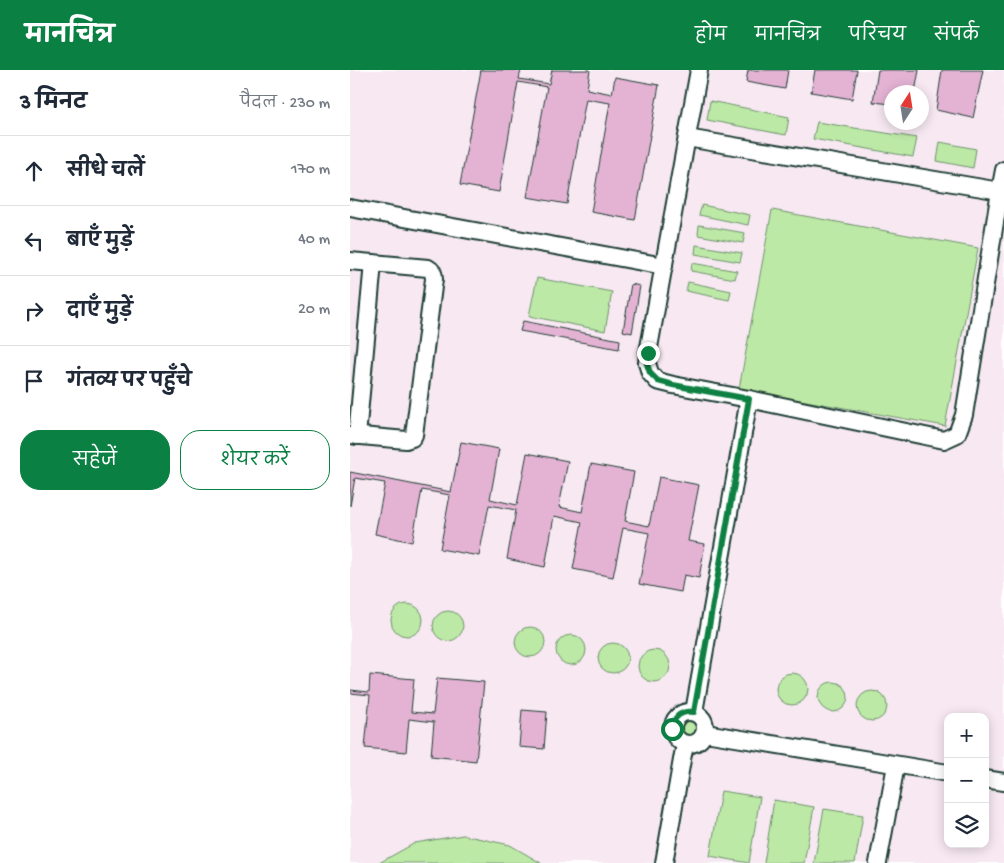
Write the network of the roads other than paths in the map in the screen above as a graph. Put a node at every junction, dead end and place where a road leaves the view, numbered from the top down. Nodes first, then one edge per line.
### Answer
1 (699, 70) edge
2 (687, 138) junction
3 (1004, 170) edge
4 (1000, 191) junction
5 (350, 208) edge
6 (350, 261) edge
7 (373, 263) junction
8 (664, 266) junction
9 (749, 399) junction
10 (353, 436) edge
11 (694, 712) junction
12 (705, 733) junction
13 (686, 744) junction
14 (896, 765) junction
15 (944, 772) edge
16 (989, 780) edge
17 (1004, 782) edge
18 (664, 863) edge
19 (878, 863) edge

1 - 2 street
2 - 4 street
2 - 8 street
3 - 4 street
4 - 9 street
5 - 8 street
6 - 7 street
7 - 10 street
7 - 10 street
8 - 9 street
9 - 11 street
11 - 12 street
11 - 13 street
12 - 13 street
12 - 14 street
13 - 18 street
14 - 15 street
14 - 19 street
16 - 17 street

